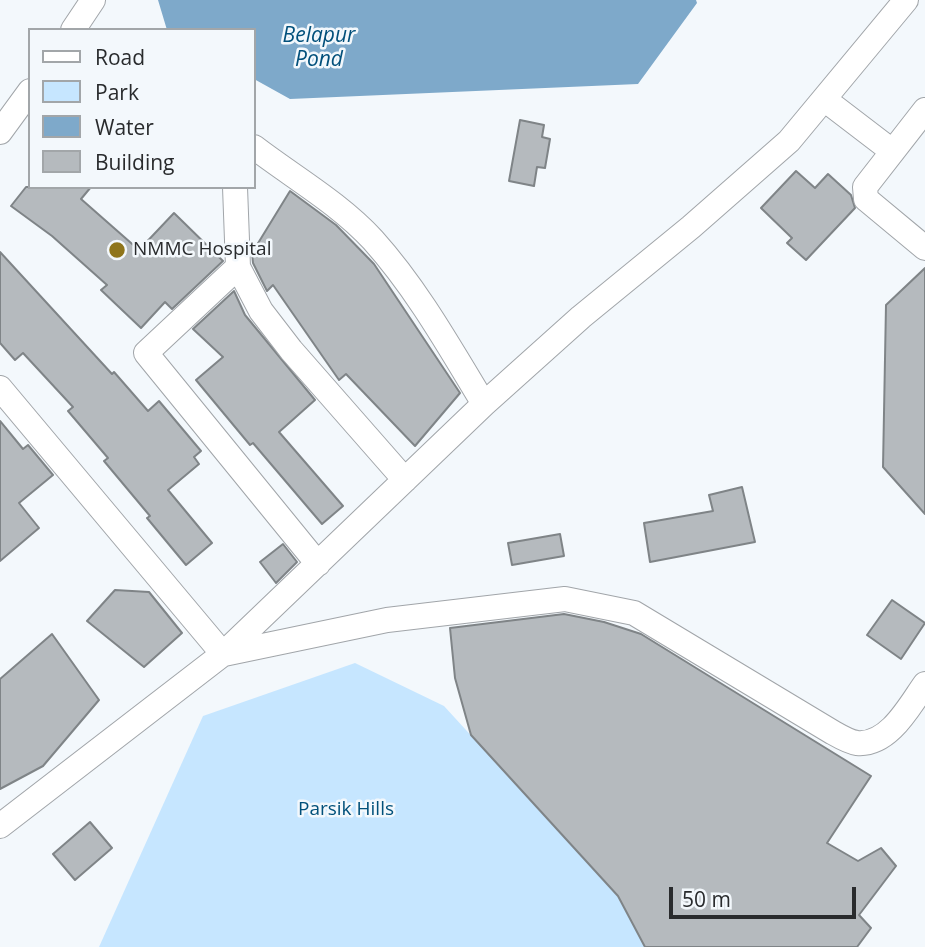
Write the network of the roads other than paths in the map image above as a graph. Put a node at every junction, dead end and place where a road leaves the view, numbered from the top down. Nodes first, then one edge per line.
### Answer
1 (906, 0) edge
2 (28, 94) edge
3 (824, 99) junction
4 (925, 110) edge
5 (0, 132) edge
6 (256, 148) edge
7 (892, 152) junction
8 (235, 189) edge
9 (925, 248) edge
10 (238, 267) junction
11 (0, 388) edge
12 (484, 404) junction
13 (405, 481) junction
14 (318, 564) junction
15 (223, 654) junction
16 (925, 684) edge
17 (0, 826) edge

1 - 3 street
2 - 5 street
3 - 7 street
3 - 12 street
4 - 7 street
6 - 12 street
7 - 9 street
8 - 10 street
10 - 13 street
10 - 14 street
11 - 15 street
12 - 13 street
13 - 14 street
14 - 15 street
15 - 16 street
15 - 17 street

